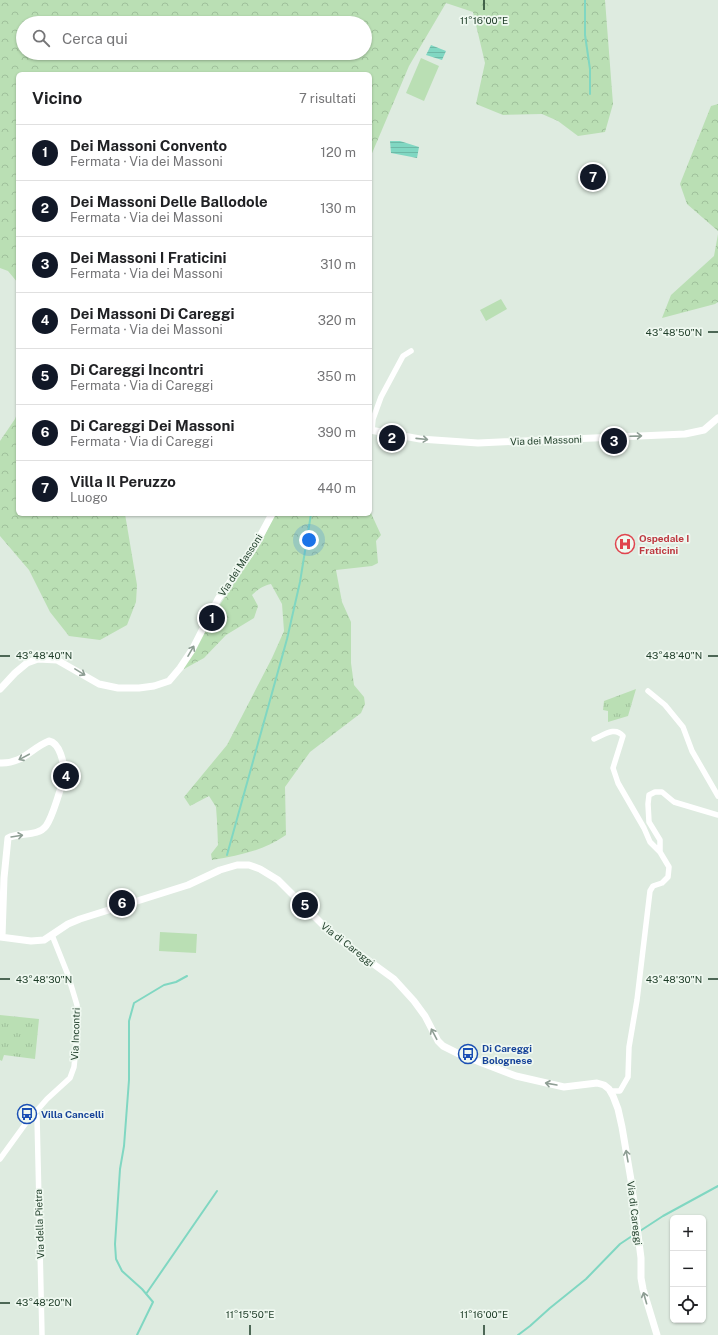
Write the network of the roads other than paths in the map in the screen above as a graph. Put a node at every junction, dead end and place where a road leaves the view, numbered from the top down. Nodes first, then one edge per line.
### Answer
1 (411, 351) dead end
2 (718, 418) edge
3 (372, 424) edge
4 (372, 430) edge
5 (271, 516) edge
6 (0, 689) edge
7 (648, 691) dead end
8 (594, 740) dead end
9 (0, 763) edge
10 (717, 795) edge
11 (718, 815) edge
12 (660, 852) junction
13 (52, 935) junction
14 (1, 937) edge
15 (610, 1091) junction
16 (34, 1114) junction
17 (0, 1159) edge
18 (42, 1332) edge
19 (657, 1335) edge

1 - 3 street
4 -> 2 street, Via dei Massoni
6 -> 5 street, Via dei Massoni
7 - 10 street
8 - 12 street
14 -> 9 street
11 - 12 street
12 - 15 street
13 - 14 street, Via di Careggi
15 -> 13 street, Via di Careggi
13 - 16 street, Via Incontri
19 -> 15 street, Via di Careggi
16 - 17 street, Via Incontri
16 - 18 street, Via della Pietra

